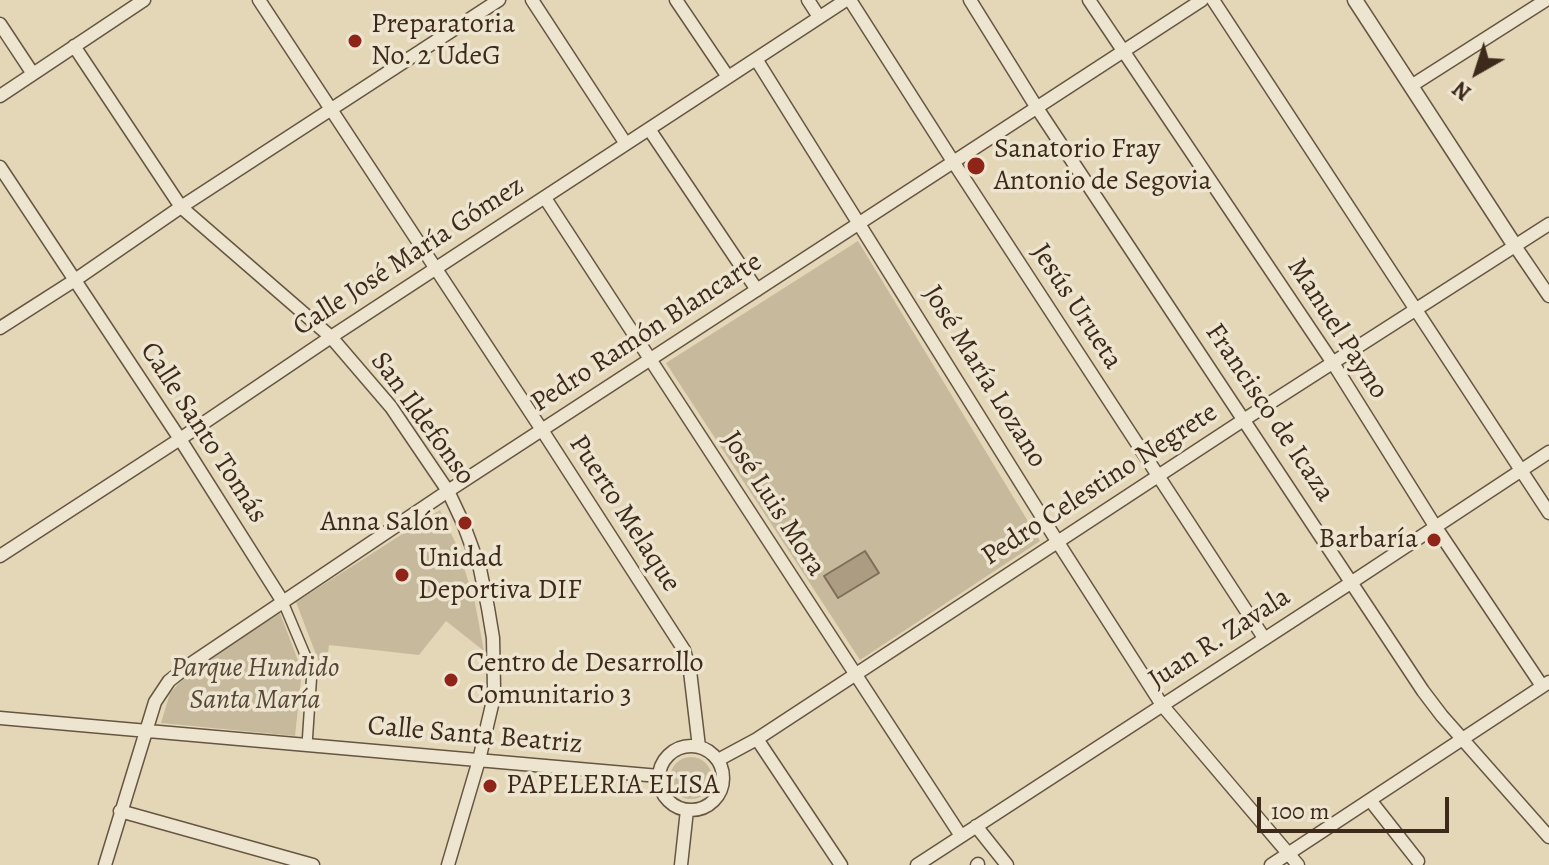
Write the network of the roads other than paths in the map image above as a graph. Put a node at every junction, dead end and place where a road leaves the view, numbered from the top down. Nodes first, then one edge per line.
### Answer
1 (144, 0) edge
2 (259, 0) edge
3 (499, 0) edge
4 (532, 0) edge
5 (676, 0) edge
6 (808, 0) edge
7 (848, 0) edge
8 (970, 0) edge
9 (1089, 0) edge
10 (1202, 0) edge
11 (1213, 0) edge
12 (1355, 0) edge
13 (1546, 0) edge
14 (819, 17) junction
15 (0, 24) edge
16 (74, 46) junction
17 (1124, 51) junction
18 (756, 59) junction
19 (33, 74) junction
20 (728, 77) junction
21 (1411, 86) junction
22 (0, 96) edge
23 (1037, 108) junction
24 (331, 109) junction
25 (649, 129) junction
26 (626, 144) junction
27 (954, 163) junction
28 (0, 167) edge
29 (545, 198) junction
30 (181, 207) junction
31 (860, 223) junction
32 (1549, 224) edge
33 (1515, 246) junction
34 (436, 269) junction
35 (75, 280) junction
36 (757, 290) junction
37 (1549, 296) edge
38 (1416, 310) junction
39 (0, 328) edge
40 (331, 337) junction
41 (650, 360) junction
42 (1333, 363) junction
43 (1245, 419) junction
44 (542, 430) junction
45 (180, 439) junction
46 (1549, 452) edge
47 (1522, 469) junction
48 (1158, 476) junction
49 (448, 491) junction
50 (1549, 513) edge
51 (1435, 526) junction
52 (1057, 541) junction
53 (0, 556) edge
54 (1352, 582) junction
55 (283, 602) junction
56 (1264, 638) junction
57 (855, 674) junction
58 (1546, 684) edge
59 (1162, 705) junction
60 (0, 718) edge
61 (145, 731) junction
62 (757, 739) junction
63 (1462, 739) junction
64 (307, 745) junction
65 (699, 747) junction
66 (479, 760) junction
67 (718, 760) junction
68 (659, 776) junction
69 (1370, 800) junction
70 (687, 810) junction
71 (120, 811) junction
72 (976, 826) junction
73 (961, 836) junction
74 (1549, 837) edge
75 (1288, 854) junction
76 (1418, 861) dead end
77 (105, 865) edge
78 (313, 865) edge
79 (448, 865) edge
80 (681, 865) edge
81 (841, 865) edge
82 (917, 865) edge
83 (1007, 865) edge
84 (1271, 865) edge
85 (1298, 865) edge

1 - 16 street
2 - 24 street, Puerto Melaque
3 - 24 street
4 - 26 street
5 - 20 street
6 - 14 street
7 - 14 street, Calle José María Gómez
7 - 27 street, Jesús Urueta
8 - 23 street, Francisco de Icaza
9 - 17 street, Manuel Payno
10 - 17 street, Pedro Ramón Blancarte
11 - 38 street
12 - 21 street
13 - 21 street
14 - 18 street, Calle José María Gómez
15 - 19 street
16 - 19 street
16 - 30 street, San Ildefonso
17 - 23 street, Pedro Ramón Blancarte
17 - 42 street, Manuel Payno
18 - 20 street, Calle José María Gómez
18 - 31 street, José María Lozano
19 - 22 street
20 - 25 street, Calle José María Gómez
21 - 33 street
23 - 27 street, Pedro Ramón Blancarte
23 - 43 street, Francisco de Icaza
24 - 30 street
24 - 34 street, Puerto Melaque
25 - 26 street, Calle José María Gómez
25 - 36 street
26 - 29 street, Calle José María Gómez
27 - 31 street, Pedro Ramón Blancarte
27 - 48 street, Jesús Urueta
28 - 35 street, Calle Santo Tomás
29 - 34 street, Calle José María Gómez
29 - 41 street, José Luis Mora
30 - 35 street
30 - 40 street, San Ildefonso
31 - 36 street, Pedro Ramón Blancarte
31 - 52 street, José María Lozano
32 - 33 street, Pedro Celestino Negrete
33 - 37 street
33 - 38 street, Pedro Celestino Negrete
34 - 40 street, Calle José María Gómez
34 - 44 street, Puerto Melaque
35 - 39 street
35 - 45 street, Calle Santo Tomás
36 - 41 street, Pedro Ramón Blancarte
38 - 42 street, Pedro Celestino Negrete
38 - 47 street
40 - 45 street, Calle José María Gómez
40 - 49 street, San Ildefonso
41 - 44 street, Pedro Ramón Blancarte
41 - 57 street, José Luis Mora
42 - 43 street, Pedro Celestino Negrete
42 - 51 street, Manuel Payno
43 - 48 street, Pedro Celestino Negrete
43 - 54 street, Francisco de Icaza
44 - 49 street, Pedro Ramón Blancarte
44 - 65 street, Puerto Melaque
45 - 53 street, Calle José María Gómez
45 - 55 street, Calle Santo Tomás
46 - 47 street, Juan R. Zavala
47 - 50 street
47 - 51 street, Juan R. Zavala
48 - 52 street, Pedro Celestino Negrete
48 - 56 street, Jesús Urueta
49 - 55 street, Pedro Ramón Blancarte
49 - 66 street, San Ildefonso
51 - 54 street, Juan R. Zavala
51 - 58 street, Manuel Payno
52 - 57 street, Pedro Celestino Negrete
52 - 59 street, José María Lozano
54 - 56 street, Juan R. Zavala
54 - 63 street, Francisco de Icaza
55 - 61 street, Pedro Ramón Blancarte
55 - 64 street, Calle Santo Tomás
56 - 59 street, Juan R. Zavala
57 - 62 street, Pedro Celestino Negrete
57 - 73 street, José Luis Mora
58 - 63 street
59 - 72 street, Juan R. Zavala
59 - 75 street, José María Lozano
60 - 61 street, Calle Santa Beatriz
61 - 64 street, Calle Santa Beatriz
61 - 71 street, Pedro Ramón Blancarte
62 - 67 street, Pedro Celestino Negrete
62 - 81 street
63 - 69 street
63 - 74 street, Francisco de Icaza
64 - 66 street, Calle Santa Beatriz
65 - 67 street
65 - 68 street
66 - 68 street, Calle Santa Beatriz
66 - 79 street, San Ildefonso
67 - 70 street
68 - 70 street
69 - 75 street
69 - 76 street
70 - 80 street
71 - 77 street, Pedro Ramón Blancarte
71 - 78 street
72 - 73 street, Juan R. Zavala
72 - 83 street
73 - 82 street, Juan R. Zavala
75 - 84 street
75 - 85 street, José María Lozano

